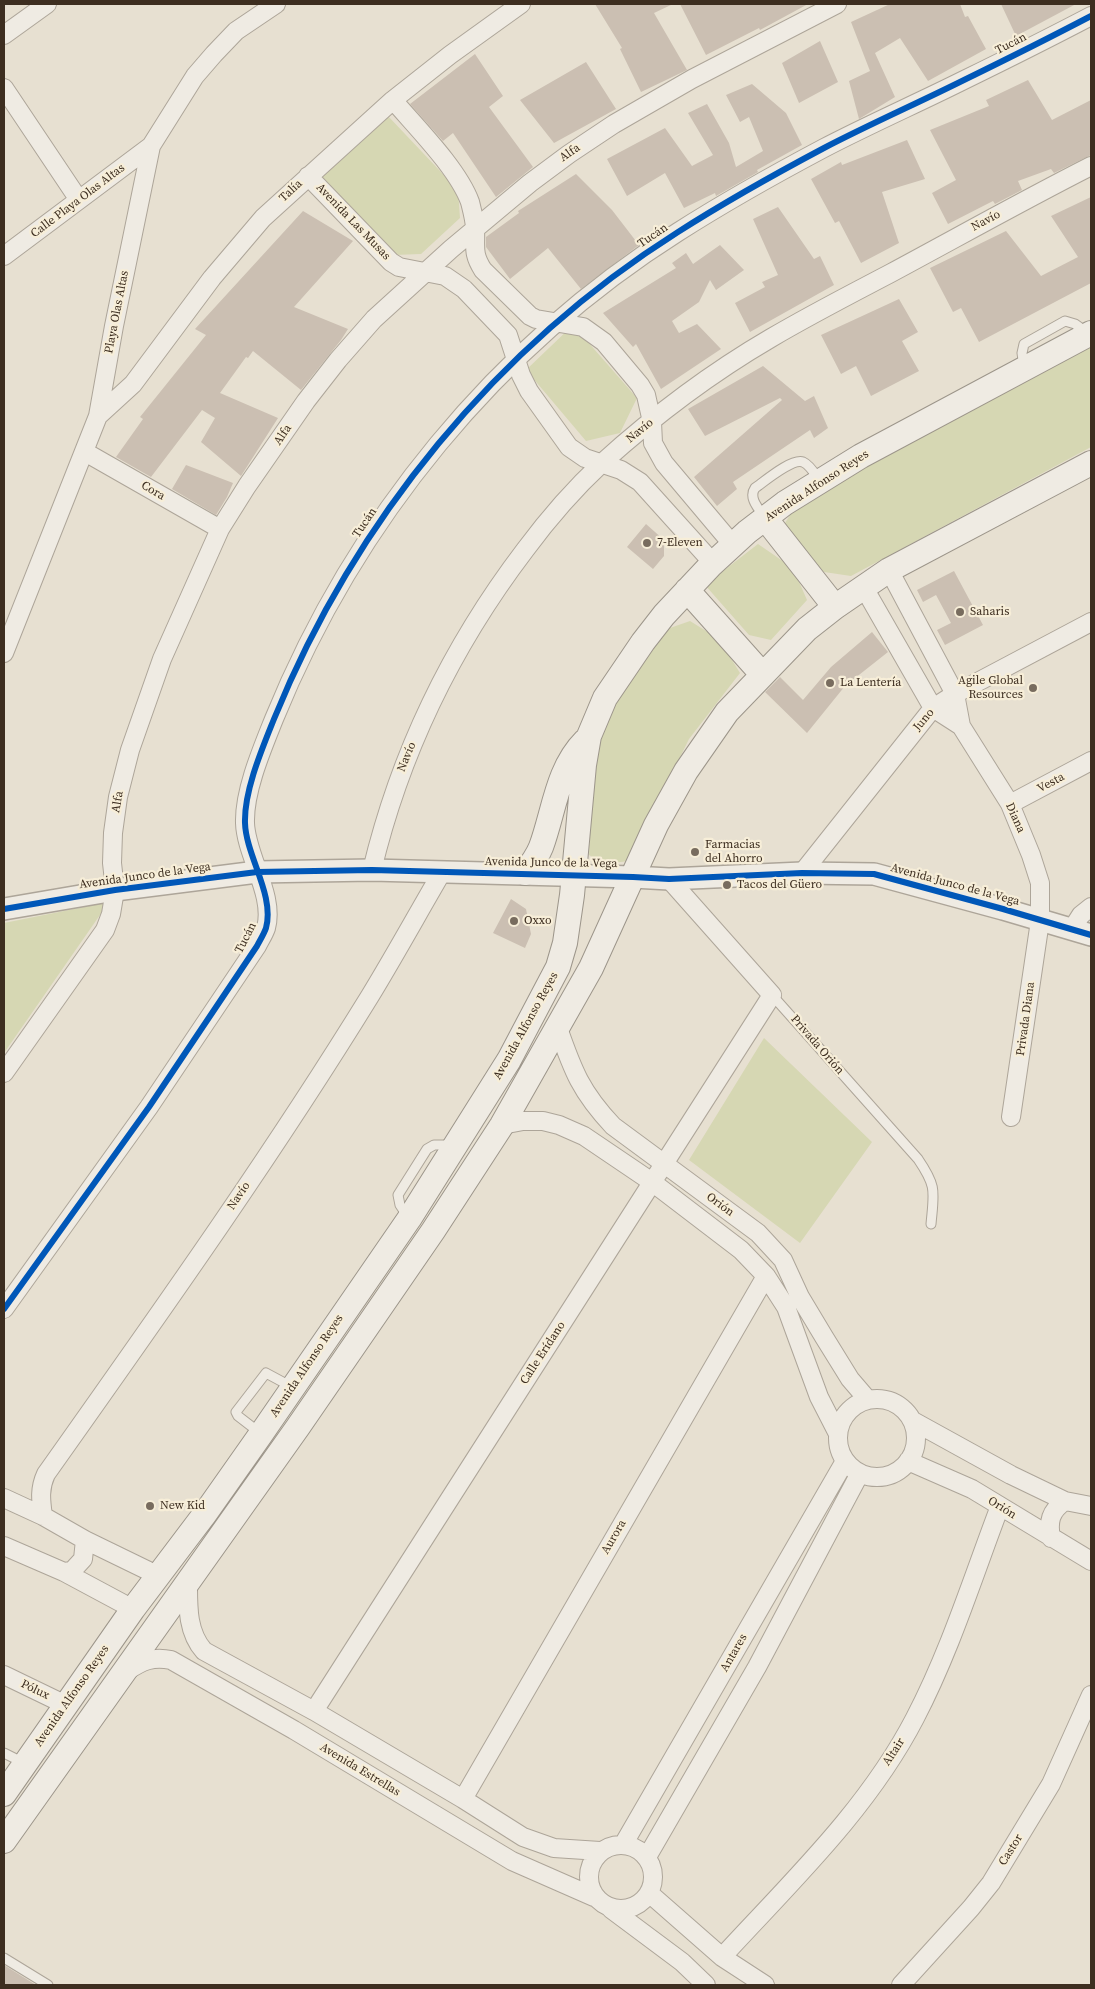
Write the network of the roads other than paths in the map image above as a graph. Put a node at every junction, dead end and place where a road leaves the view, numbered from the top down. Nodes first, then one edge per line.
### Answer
1 (47, 4) edge
2 (276, 4) edge
3 (521, 4) edge
4 (837, 4) edge
5 (1091, 16) edge
6 (4, 35) edge
7 (4, 88) edge
8 (393, 100) junction
9 (151, 146) junction
10 (1091, 166) edge
11 (308, 176) junction
12 (79, 200) junction
13 (476, 228) junction
14 (4, 256) edge
15 (427, 272) junction
16 (556, 323) junction
17 (1090, 333) edge
18 (516, 360) junction
19 (98, 416) junction
20 (652, 422) junction
21 (85, 452) junction
22 (1091, 463) edge
23 (600, 464) junction
24 (765, 518) junction
25 (220, 529) junction
26 (733, 545) junction
27 (713, 563) junction
28 (889, 570) junction
29 (864, 586) junction
30 (687, 590) junction
31 (835, 607) junction
32 (1091, 622) edge
33 (4, 653) edge
34 (762, 674) junction
35 (955, 694) junction
36 (933, 708) junction
37 (961, 726) junction
38 (590, 736) junction
39 (1091, 761) edge
40 (1010, 804) junction
41 (372, 870) junction
42 (257, 872) junction
43 (442, 872) junction
44 (802, 873) junction
45 (525, 874) junction
46 (574, 875) junction
47 (633, 877) junction
48 (669, 880) junction
49 (115, 890) junction
50 (1091, 907) edge
51 (4, 909) edge
52 (1040, 921) junction
53 (1081, 932) edge
54 (772, 995) junction
55 (558, 1028) junction
56 (4, 1073) edge
57 (1011, 1117) dead end
58 (502, 1125) junction
59 (663, 1163) junction
60 (652, 1182) junction
61 (931, 1224) dead end
62 (766, 1276) junction
63 (4, 1309) edge
64 (293, 1388) junction
65 (868, 1400) junction
66 (913, 1421) junction
67 (261, 1434) junction
68 (838, 1434) junction
69 (845, 1461) junction
70 (908, 1461) junction
71 (860, 1474) junction
72 (4, 1498) edge
73 (1065, 1501) junction
74 (1000, 1506) junction
75 (1091, 1506) edge
76 (43, 1516) junction
77 (1051, 1538) junction
78 (85, 1540) junction
79 (4, 1546) edge
80 (1091, 1561) edge
81 (64, 1572) junction
82 (159, 1576) junction
83 (188, 1581) junction
84 (133, 1609) junction
85 (126, 1671) junction
86 (4, 1675) edge
87 (1091, 1695) edge
88 (66, 1705) junction
89 (314, 1712) junction
90 (4, 1753) edge
91 (25, 1764) junction
92 (4, 1794) edge
93 (462, 1799) junction
94 (4, 1841) edge
95 (623, 1845) junction
96 (600, 1851) junction
97 (647, 1857) junction
98 (650, 1893) junction
99 (594, 1898) junction
100 (611, 1909) junction
101 (722, 1957) junction
102 (4, 1958) edge
103 (48, 1985) edge
104 (706, 1985) edge
105 (765, 1985) edge
106 (901, 1985) edge

1 - 6 street
2 - 9 street, Playa Olas Altas
3 - 8 street, Talía
4 - 13 street, Alfa
5 - 16 street, Tucán
7 - 12 street
8 - 11 street, Talía
8 - 13 street
9 - 12 street, Calle Playa Olas Altas
9 - 19 street, Playa Olas Altas
10 - 20 street, Navío
11 - 15 street, Avenida Las Musas
11 - 19 street, Talía
12 - 14 street, Calle Playa Olas Altas
13 - 15 street, Alfa
13 - 16 street
15 - 18 street, Avenida Las Musas
15 - 25 street, Alfa
16 - 18 street, Tucán
16 - 20 street
17 - 24 main road, Avenida Alfonso Reyes
18 - 23 street, Avenida Las Musas
18 - 42 street, Tucán
19 - 21 street, Playa Olas Altas
20 - 23 street, Navío
20 - 26 street
21 - 25 street, Cora
21 - 33 street, Playa Olas Altas
22 - 28 main road
23 - 27 street, Avenida Las Musas
23 - 41 street, Navío
24 - 26 main road, Avenida Alfonso Reyes
24 - 31 main road
25 - 49 street, Alfa
26 - 27 main road, Avenida Alfonso Reyes
27 - 30 main road, Avenida Alfonso Reyes
28 - 29 main road
28 - 35 street, Diana
29 - 31 main road
29 - 36 street, Diana
30 - 34 main road
30 - 38 main road, Avenida Alfonso Reyes
31 - 34 main road
32 - 35 street, Juno
34 - 47 main road
35 - 36 street, Juno
35 - 37 street, Diana
36 - 37 street, Diana
36 - 44 street, Juno
37 - 40 street, Diana
38 - 45 main road
38 - 46 main road, Avenida Alfonso Reyes
39 - 40 street, Vesta
40 - 52 street, Diana
41 - 42 street, Avenida Junco de la Vega
41 - 43 street, Avenida Junco de la Vega
42 - 49 street, Avenida Junco de la Vega
42 - 63 street, Tucán
43 - 45 street, Avenida Junco de la Vega
43 - 76 street, Navío
44 - 48 street, Avenida Junco de la Vega
44 - 52 street, Avenida Junco de la Vega
45 - 46 street, Avenida Junco de la Vega
46 - 47 street, Avenida Junco de la Vega
46 - 64 main road, Avenida Alfonso Reyes
47 - 48 street, Avenida Junco de la Vega
47 - 55 main road
48 - 54 street, Privada Orión
49 - 51 street, Avenida Junco de la Vega
49 - 56 street, Alfa
50 - 53 street
52 - 53 street, Avenida Junco de la Vega
52 - 57 street, Privada Diana
54 - 59 street, Calle Erídano
54 - 61 lane, Privada Orión
55 - 58 main road
55 - 59 street, Orión
58 - 60 street, Orión
58 - 83 main road
59 - 60 street, Calle Erídano
59 - 65 street, Orión
60 - 62 street, Orión
60 - 89 street, Calle Erídano
62 - 68 street, Orión
62 - 93 street, Aurora
64 - 67 main road, Avenida Alfonso Reyes
64 - 67 lane
65 - 66 street
65 - 68 street
66 - 70 street
66 - 73 street
67 - 82 main road, Avenida Alfonso Reyes
68 - 69 street
69 - 71 street
69 - 95 street, Antares
70 - 71 street
70 - 74 street, Orión
71 - 97 street
72 - 76 street
73 - 75 street
73 - 77 street
74 - 77 street, Orión
74 - 101 street, Altair
76 - 78 street
77 - 80 street, Orión
78 - 81 street
78 - 82 street
79 - 81 street
81 - 84 street
82 - 84 main road, Avenida Alfonso Reyes
83 - 85 main road
83 - 89 street
84 - 88 main road, Avenida Alfonso Reyes
85 - 94 main road
85 - 99 street, Avenida Estrellas
86 - 88 street, Pólux
87 - 106 street, Castor
88 - 91 main road, Avenida Alfonso Reyes
89 - 93 street
90 - 91 lane
91 - 92 main road, Avenida Alfonso Reyes
93 - 96 street
95 - 96 street
95 - 97 street
96 - 99 street
97 - 98 street
98 - 100 street
98 - 101 street
99 - 100 street
100 - 104 street
101 - 105 street
102 - 103 lane

